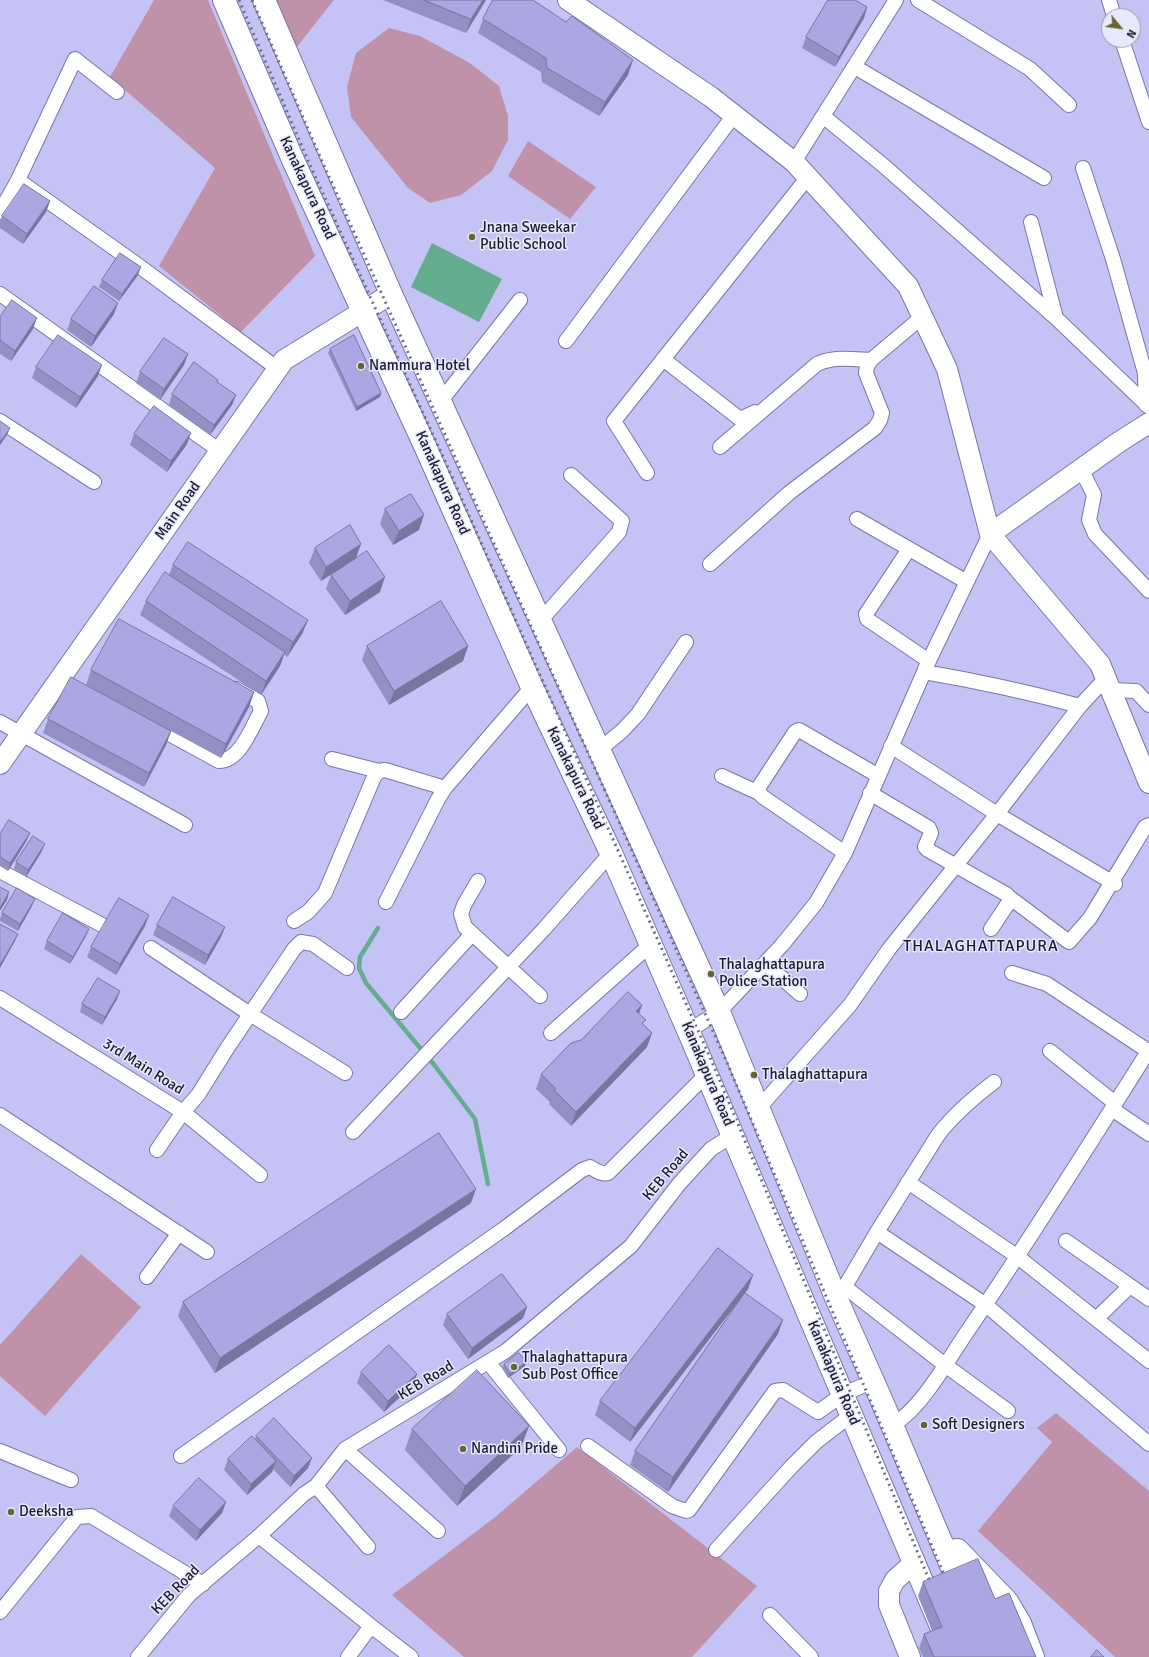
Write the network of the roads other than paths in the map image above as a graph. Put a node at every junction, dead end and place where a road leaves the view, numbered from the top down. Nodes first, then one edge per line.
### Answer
1 (224, 0) edge
2 (264, 0) edge
3 (568, 0) edge
4 (896, 0) edge
5 (918, 0) edge
6 (1125, 48) edge
7 (855, 67) junction
8 (117, 92) dead end
9 (1069, 105) dead end
10 (734, 115) junction
11 (823, 116) junction
12 (1149, 122) edge
13 (794, 162) junction
14 (1083, 168) dead end
15 (808, 177) junction
16 (1044, 178) dead end
17 (18, 180) junction
18 (0, 212) edge
19 (1031, 222) dead end
20 (0, 294) edge
21 (391, 294) junction
22 (520, 300) dead end
23 (364, 311) junction
24 (922, 317) junction
25 (1056, 318) junction
26 (566, 341) dead end
27 (663, 359) junction
28 (871, 360) junction
29 (278, 369) junction
30 (440, 402) junction
31 (766, 408) junction
32 (1148, 412) edge
33 (0, 421) edge
34 (720, 447) dead end
35 (220, 451) junction
36 (1081, 469) junction
37 (648, 473) dead end
38 (571, 475) dead end
39 (94, 482) dead end
40 (857, 519) dead end
41 (990, 534) junction
42 (909, 549) junction
43 (710, 564) dead end
44 (967, 582) junction
45 (1149, 590) edge
46 (540, 621) junction
47 (686, 642) dead end
48 (926, 667) junction
49 (223, 682) edge
50 (1108, 684) junction
51 (532, 687) junction
52 (1149, 705) edge
53 (1080, 706) junction
54 (144, 721) edge
55 (0, 722) edge
56 (22, 734) junction
57 (891, 746) junction
58 (599, 750) junction
59 (332, 759) dead end
60 (0, 764) edge
61 (379, 771) junction
62 (722, 776) dead end
63 (877, 776) junction
64 (1149, 783) edge
65 (445, 788) junction
66 (759, 793) junction
67 (870, 793) junction
68 (997, 814) junction
69 (1149, 825) edge
70 (185, 826) dead end
71 (611, 853) junction
72 (845, 853) junction
73 (956, 865) junction
74 (0, 871) edge
75 (478, 881) dead end
76 (1113, 883) junction
77 (1009, 897) junction
78 (386, 902) dead end
79 (294, 921) dead end
80 (102, 925) edge
81 (991, 929) dead end
82 (472, 934) junction
83 (650, 945) junction
84 (151, 948) dead end
85 (764, 963) junction
86 (508, 966) junction
87 (347, 968) dead end
88 (1012, 973) dead end
89 (800, 994) dead end
90 (540, 996) dead end
91 (0, 998) edge
92 (401, 1012) dead end
93 (719, 1012) junction
94 (250, 1014) junction
95 (688, 1031) junction
96 (551, 1033) dead end
97 (1050, 1051) dead end
98 (1148, 1051) edge
99 (345, 1073) dead end
100 (706, 1074) junction
101 (994, 1082) dead end
102 (1114, 1106) junction
103 (758, 1109) junction
104 (183, 1112) junction
105 (0, 1115) edge
106 (354, 1132) dead end
107 (1149, 1134) edge
108 (733, 1135) junction
109 (157, 1150) dead end
110 (260, 1175) dead end
111 (908, 1182) junction
112 (876, 1232) junction
113 (179, 1233) junction
114 (1066, 1241) dead end
115 (207, 1252) dead end
116 (1018, 1257) junction
117 (147, 1278) dead end
118 (1130, 1286) junction
119 (841, 1293) junction
120 (1149, 1299) edge
121 (986, 1305) junction
122 (1096, 1319) junction
123 (1149, 1361) edge
124 (488, 1362) junction
125 (945, 1365) junction
126 (873, 1381) junction
127 (842, 1395) junction
128 (1008, 1411) dead end
129 (851, 1415) junction
130 (891, 1426) junction
131 (1149, 1444) edge
132 (588, 1446) dead end
133 (345, 1449) junction
134 (559, 1450) dead end
135 (0, 1451) edge
136 (182, 1456) dead end
137 (71, 1480) dead end
138 (316, 1486) junction
139 (438, 1531) dead end
140 (259, 1536) junction
141 (368, 1547) dead end
142 (716, 1550) dead end
143 (944, 1550) junction
144 (915, 1562) junction
145 (203, 1584) junction
146 (0, 1612) edge
147 (972, 1614) edge
148 (770, 1615) dead end
149 (371, 1626) junction
150 (138, 1657) edge
151 (348, 1657) edge
152 (411, 1657) edge
153 (811, 1657) edge
154 (910, 1657) edge
155 (954, 1657) edge
156 (1034, 1657) edge

1 - 23 highway, Kanakapura Road
2 - 21 highway, Kanakapura Road
3 - 10 street
4 - 7 street
5 - 9 street
6 - 12 street
7 - 11 street
7 - 16 street
8 - 17 street
10 - 13 street
10 - 26 street
11 - 13 street
11 - 25 street
13 - 15 street
14 - 32 street
15 - 24 street
15 - 27 street
17 - 18 street
17 - 29 street
19 - 25 street
20 - 35 street
21 - 23 street, Main Road
21 - 30 highway, Kanakapura Road
22 - 30 street
23 - 29 street, Main Road
23 - 51 highway, Kanakapura Road
24 - 28 street
24 - 41 street
25 - 32 street
27 - 31 street
27 - 37 street
28 - 31 street
28 - 43 street
29 - 35 street, Main Road
30 - 46 highway, Kanakapura Road
31 - 34 street
32 - 36 street
33 - 39 street
35 - 56 street, Main Road
36 - 41 street
36 - 45 street
38 - 46 street
40 - 42 street
41 - 44 street
41 - 50 street
42 - 44 street
42 - 48 street
44 - 48 street
46 - 58 highway, Kanakapura Road
47 - 58 street
48 - 53 street
48 - 57 street
49 - 54 street
50 - 52 street
50 - 53 street
50 - 64 street
51 - 65 street
51 - 71 highway, Kanakapura Road
53 - 68 street
55 - 56 street
56 - 60 street, Main Road
56 - 70 street
57 - 63 street
57 - 68 street
58 - 93 highway, Kanakapura Road
59 - 61 street
61 - 65 street
61 - 79 street
62 - 66 street
63 - 66 street
63 - 67 street
65 - 78 street
66 - 72 street
67 - 72 street
67 - 73 street
68 - 73 street
68 - 76 street
69 - 76 street
71 - 83 highway, Kanakapura Road
71 - 86 street
72 - 85 street
73 - 77 street
73 - 103 street
74 - 80 street
75 - 82 street
76 - 77 street
77 - 81 street
82 - 86 street
82 - 92 street
83 - 95 highway, Kanakapura Road
83 - 96 street
84 - 94 street
85 - 89 street
85 - 93 street
86 - 90 street
86 - 106 street
87 - 94 street
88 - 98 street
91 - 104 street, 3rd Main Road
93 - 95 street
93 - 103 highway, Kanakapura Road
94 - 99 street
94 - 104 street
95 - 100 highway, Kanakapura Road
97 - 102 street
98 - 102 street
100 - 108 highway, Kanakapura Road
100 - 136 street
101 - 111 street
102 - 107 street
102 - 116 street
103 - 119 highway, Kanakapura Road
104 - 109 street
104 - 110 street, 3rd Main Road
105 - 113 street
108 - 124 street, KEB Road
108 - 127 highway, Kanakapura Road
111 - 112 street
111 - 116 street
112 - 119 street
112 - 121 street
113 - 115 street
113 - 117 street
114 - 118 street
116 - 121 street
116 - 122 street
118 - 120 street
118 - 122 street
119 - 125 street
119 - 126 highway, Kanakapura Road
121 - 125 street
121 - 131 street
122 - 123 street
124 - 133 street, KEB Road
124 - 134 street
125 - 128 street
125 - 130 street
126 - 127 street
126 - 130 highway, Kanakapura Road
127 - 129 highway, Kanakapura Road
127 - 132 street
129 - 142 street
129 - 144 highway, Kanakapura Road
130 - 143 highway, Kanakapura Road
133 - 138 street, KEB Road
133 - 139 street
135 - 137 street
138 - 140 street, KEB Road
138 - 141 street
140 - 145 street, KEB Road
140 - 149 street
143 - 147 highway, Kanakapura Road
143 - 156 street
144 - 154 street
144 - 155 highway, Kanakapura Road
145 - 146 street
145 - 150 street, KEB Road
148 - 153 street
149 - 151 street
149 - 152 street

